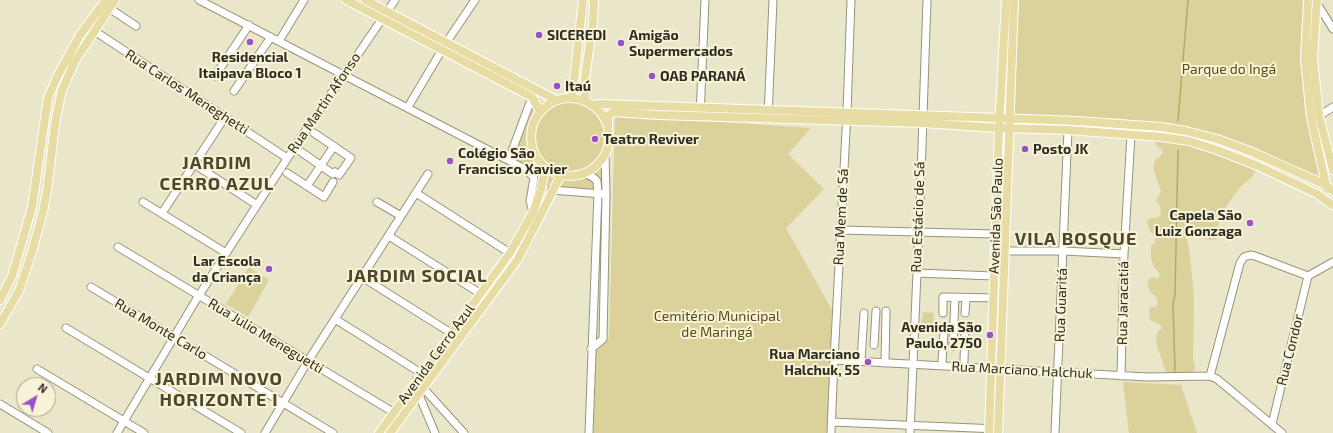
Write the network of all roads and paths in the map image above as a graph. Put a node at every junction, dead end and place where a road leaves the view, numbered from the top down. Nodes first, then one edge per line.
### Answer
1 (106, 0) edge
2 (115, 0) edge
3 (304, 0) edge
4 (346, 0) edge
5 (365, 0) edge
6 (395, 0) edge
7 (475, 0) edge
8 (583, 0) edge
9 (594, 0) edge
10 (705, 0) edge
11 (773, 0) edge
12 (851, 0) edge
13 (927, 0) edge
14 (1003, 0) edge
15 (1006, 0) edge
16 (1014, 0) edge
17 (1308, 0) edge
18 (204, 1) edge
19 (1316, 1) edge
20 (109, 8) junction
21 (387, 12) junction
22 (382, 19) junction
23 (87, 25) junction
24 (249, 25) junction
25 (136, 26) dead end
26 (1333, 29) edge
27 (94, 31) junction
28 (271, 37) junction
29 (280, 41) junction
30 (444, 47) junction
31 (343, 74) junction
32 (215, 76) dead end
33 (234, 91) dead end
34 (533, 93) junction
35 (572, 98) junction
36 (556, 100) junction
37 (588, 103) junction
38 (408, 107) junction
39 (1333, 107) edge
40 (540, 112) junction
41 (700, 112) junction
42 (769, 113) junction
43 (225, 116) junction
44 (846, 116) junction
45 (1319, 116) junction
46 (999, 118) junction
47 (922, 119) junction
48 (1009, 119) junction
49 (999, 128) junction
50 (1009, 129) junction
51 (1068, 130) junction
52 (314, 133) dead end
53 (608, 133) junction
54 (1131, 135) junction
55 (334, 146) junction
56 (294, 147) junction
57 (606, 152) junction
58 (287, 158) junction
59 (509, 159) junction
60 (194, 164) junction
61 (321, 166) junction
62 (545, 168) junction
63 (1333, 170) edge
64 (287, 173) dead end
65 (585, 173) junction
66 (428, 174) dead end
67 (561, 175) junction
68 (333, 182) dead end
69 (1326, 185) junction
70 (307, 186) junction
71 (552, 190) junction
72 (1333, 191) edge
73 (416, 193) junction
74 (598, 193) junction
75 (606, 194) junction
76 (143, 202) dead end
77 (377, 202) dead end
78 (257, 204) junction
79 (1332, 206) edge
80 (533, 212) junction
81 (162, 214) junction
82 (401, 216) junction
83 (840, 230) junction
84 (918, 232) junction
85 (995, 234) junction
86 (389, 236) junction
87 (524, 237) junction
88 (118, 247) dead end
89 (20, 249) junction
90 (1004, 251) junction
91 (1063, 251) junction
92 (32, 252) junction
93 (226, 253) junction
94 (510, 253) junction
95 (1124, 254) junction
96 (1333, 262) edge
97 (917, 273) junction
98 (994, 276) junction
99 (1308, 276) junction
100 (362, 277) junction
101 (91, 287) dead end
102 (481, 294) junction
103 (199, 295) junction
104 (955, 297) junction
105 (966, 298) junction
106 (994, 298) junction
107 (1003, 299) junction
108 (0, 300) edge
109 (876, 311) dead end
110 (886, 311) dead end
111 (864, 313) dead end
112 (943, 313) dead end
113 (965, 313) dead end
114 (335, 319) junction
115 (0, 324) edge
116 (66, 328) dead end
117 (965, 330) dead end
118 (944, 331) dead end
119 (451, 333) junction
120 (174, 336) junction
121 (862, 344) junction
122 (874, 345) junction
123 (886, 345) junction
124 (944, 346) junction
125 (954, 346) junction
126 (964, 347) junction
127 (591, 349) junction
128 (834, 360) junction
129 (308, 361) junction
130 (861, 361) junction
131 (964, 361) dead end
132 (942, 362) dead end
133 (886, 363) junction
134 (912, 365) junction
135 (37, 369) dead end
136 (991, 369) junction
137 (1000, 369) junction
138 (1058, 372) junction
139 (1121, 376) junction
140 (1210, 376) junction
141 (150, 379) junction
142 (416, 380) junction
143 (421, 392) junction
144 (283, 402) junction
145 (0, 404) edge
146 (393, 412) junction
147 (125, 421) junction
148 (832, 422) junction
149 (1272, 424) junction
150 (910, 425) junction
151 (989, 431) edge
152 (998, 431) edge
153 (48, 433) edge
154 (117, 433) edge
155 (144, 433) edge
156 (241, 433) edge
157 (265, 433) edge
158 (333, 433) edge
159 (379, 433) edge
160 (390, 433) edge
161 (435, 433) edge
162 (464, 433) edge
163 (589, 433) edge
164 (831, 433) edge
165 (910, 433) edge
166 (1055, 433) edge
167 (1282, 433) edge

1 - 23 main road
2 - 20 main road
3 - 29 street
4 - 22 main road
5 - 21 main road
6 - 21 street, Rua Martin Afonso
7 - 30 street
8 - 35 main road
9 - 37 main road
10 - 41 street
11 - 42 street
12 - 44 street, Rua Mem de Sá
13 - 47 street, Rua Estácio de Sá
14 - 15 street
15 - 46 main road, Avenida São Paulo
16 - 48 main road, Avenida São Paulo
17 - 69 main road
18 - 24 street
19 - 26 street
19 - 45 main road
20 - 25 street
20 - 27 main road
21 - 22 street, Rua Martin Afonso
21 - 30 main road
22 - 30 main road
22 - 31 street, Rua Martin Afonso
23 - 27 street, Rua Carlos Meneghetti
23 - 89 main road
24 - 28 street
24 - 32 street
27 - 43 street, Rua Carlos Meneghetti
27 - 92 main road
28 - 29 street
28 - 33 street
29 - 31 street
30 - 34 main road
30 - 38 street
31 - 38 street
31 - 56 street, Rua Martin Afonso
34 - 36 main road
34 - 40 main road
34 - 59 street
35 - 36 main road
35 - 37 main road
36 - 40 main road
37 - 41 main road
37 - 53 main road
38 - 59 street
39 - 45 street
40 - 62 main road
41 - 42 main road
41 - 53 main road
42 - 44 main road
43 - 58 street, Rua Carlos Meneghetti
43 - 60 street
44 - 47 main road
44 - 83 street, Rua Mem de Sá
45 - 63 main road
46 - 47 main road
46 - 48 main road
46 - 49 main road, Avenida São Paulo
47 - 49 main road
47 - 84 street, Rua Estácio de Sá
48 - 50 main road, Avenida São Paulo
48 - 69 main road
49 - 50 main road
49 - 85 main road, Avenida São Paulo
50 - 51 main road
50 - 90 main road, Avenida São Paulo
51 - 54 main road
51 - 91 street, Rua Guaritá
52 - 55 street
53 - 57 main road
54 - 79 main road
54 - 95 street, Rua Jaracatiá
55 - 61 street
55 - 61 street
56 - 58 street, Rua Martin Afonso
56 - 61 street
57 - 65 main road
57 - 75 street
58 - 78 street, Rua Martin Afonso
59 - 80 street
60 - 78 street
60 - 81 street
61 - 70 street
62 - 67 main road
62 - 80 main road, Avenida Cerro Azul
64 - 70 street
65 - 67 main road
65 - 74 street
66 - 73 street
67 - 71 main road, Avenida Cerro Azul
68 - 70 street
69 - 72 main road
69 - 79 main road
71 - 74 street
71 - 87 main road, Avenida Cerro Azul
73 - 82 street
73 - 94 street
74 - 75 street
74 - 127 street
75 - 127 street
76 - 81 street
77 - 82 street
78 - 93 street, Rua Martin Afonso
80 - 87 main road, Avenida Cerro Azul
81 - 93 street
82 - 86 street
83 - 84 street
83 - 128 street, Rua Mem de Sá
84 - 85 street
84 - 97 street, Rua Estácio de Sá
85 - 98 main road, Avenida São Paulo
86 - 100 street
86 - 102 street
87 - 94 main road, Avenida Cerro Azul
87 - 143 main road, Avenida Cerro Azul
88 - 103 street, Rua Julio Meneguetti
89 - 92 main road
89 - 108 main road
90 - 91 street
90 - 107 main road, Avenida São Paulo
91 - 95 street
91 - 138 street, Rua Guaritá
92 - 115 main road
93 - 103 street, Rua Martin Afonso
94 - 102 main road, Avenida Cerro Azul
95 - 139 street, Rua Jaracatiá
96 - 99 street
97 - 98 street
97 - 134 street, Rua Estácio de Sá
98 - 106 main road, Avenida São Paulo
99 - 140 street
99 - 149 street, Rua Condor
100 - 114 street
100 - 119 street
101 - 120 street, Rua Monte Carlo
102 - 119 main road, Avenida Cerro Azul
103 - 120 street, Rua Martin Afonso
103 - 129 street, Rua Julio Meneguetti
104 - 105 street
104 - 112 street
104 - 125 street
105 - 106 street
105 - 113 street
106 - 107 street
106 - 136 main road, Avenida São Paulo
107 - 137 main road, Avenida São Paulo
109 - 122 street
110 - 123 street
111 - 121 street
114 - 129 street
114 - 142 street
116 - 141 street
117 - 126 street
118 - 124 street
119 - 142 main road, Avenida Cerro Azul
120 - 141 street, Rua Martin Afonso
120 - 144 street, Rua Monte Carlo
121 - 122 street
121 - 130 street
122 - 123 street
123 - 133 street
124 - 125 street
124 - 132 street
125 - 126 street
126 - 131 street
127 - 163 street
128 - 130 street, Rua Marciano Halchuk
128 - 148 street, Rua Mem de Sá
129 - 144 street
129 - 146 street, Rua Julio Meneguetti
130 - 133 street, Rua Marciano Halchuk
133 - 134 street, Rua Marciano Halchuk
134 - 136 street, Rua Marciano Halchuk
134 - 150 street, Rua Estácio de Sá
135 - 147 street
136 - 137 street, Rua Marciano Halchuk
136 - 151 main road, Avenida São Paulo
137 - 138 street, Rua Marciano Halchuk
137 - 152 main road, Avenida São Paulo
138 - 139 street, Rua Marciano Halchuk
138 - 166 street, Rua Guaritá
139 - 140 street, Rua Marciano Halchuk
140 - 149 street
141 - 147 street, Rua Martin Afonso
141 - 156 street
142 - 143 street
142 - 146 main road, Avenida Cerro Azul
143 - 160 main road, Avenida Cerro Azul
143 - 161 street
143 - 162 street
144 - 157 street
144 - 158 street, Rua Monte Carlo
145 - 153 street
146 - 159 main road, Avenida Cerro Azul
147 - 154 street, Rua Martin Afonso
147 - 155 street
148 - 150 street
148 - 164 street, Rua Mem de Sá
149 - 167 street
150 - 151 street
150 - 165 street, Rua Estácio de Sá
151 - 152 street

